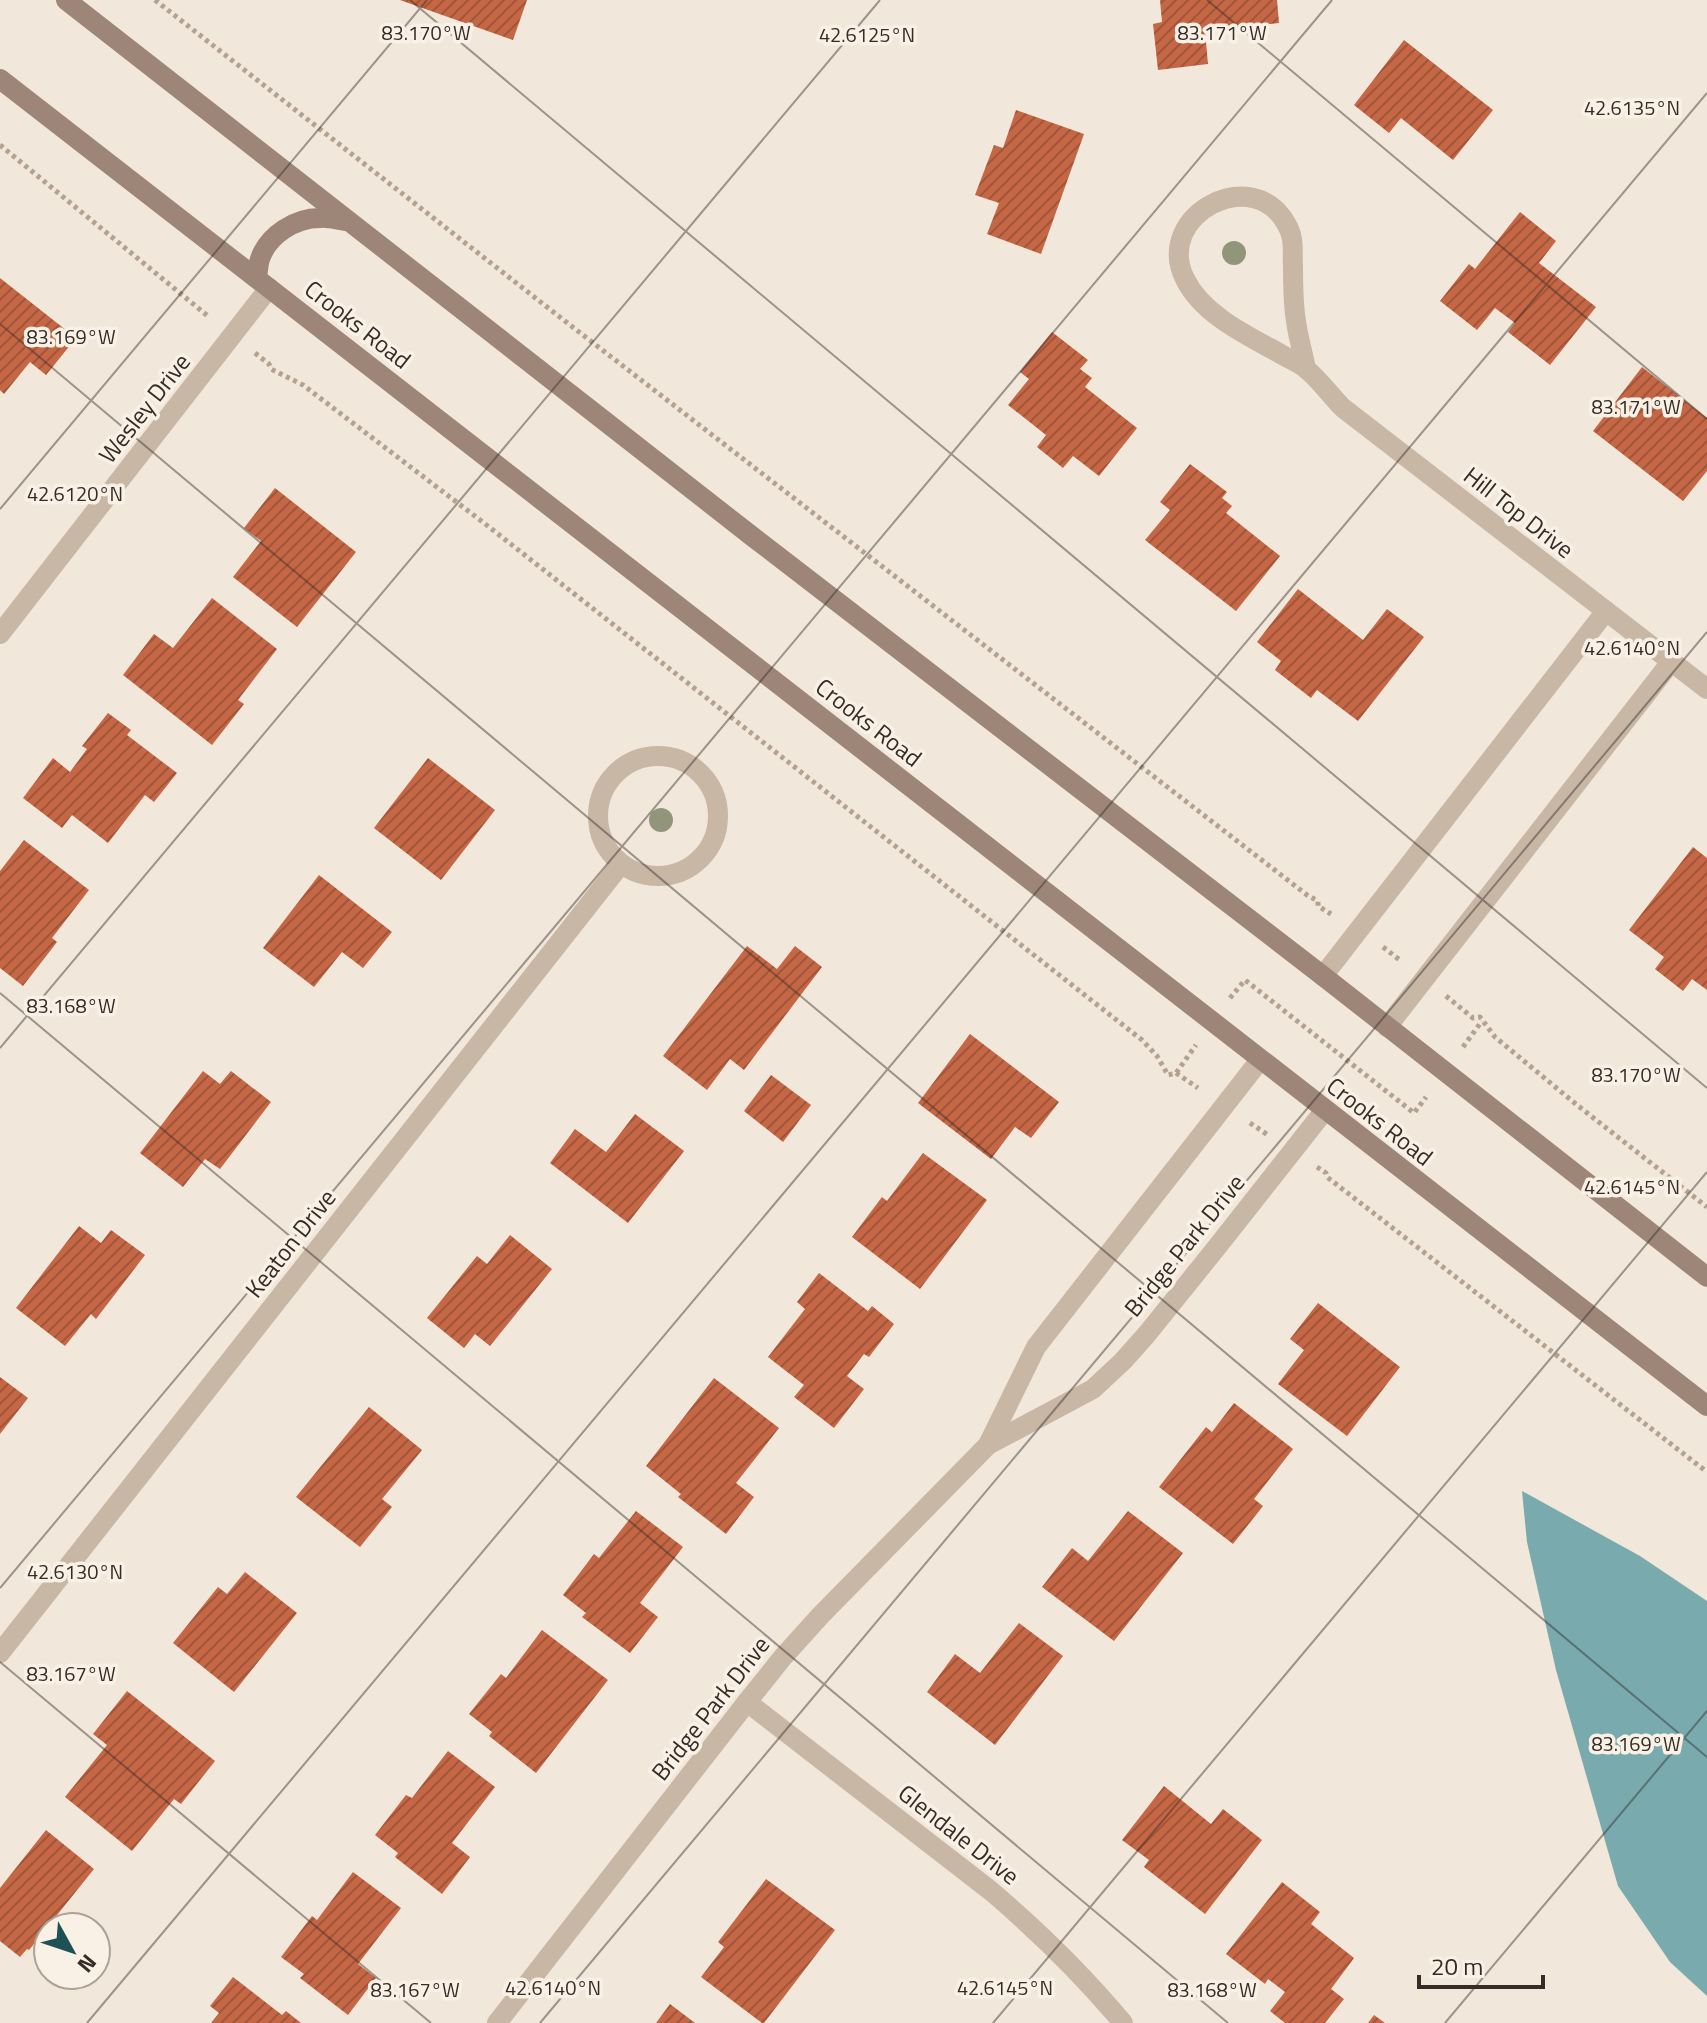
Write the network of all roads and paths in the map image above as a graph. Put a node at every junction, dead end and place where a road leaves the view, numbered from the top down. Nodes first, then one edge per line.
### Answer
1 (66, 0) edge
2 (155, 0) edge
3 (0, 79) edge
4 (0, 145) edge
5 (350, 222) junction
6 (263, 283) junction
7 (197, 307) dead end
8 (269, 364) dead end
9 (1306, 369) junction
10 (1606, 611) junction
11 (0, 634) edge
12 (1671, 662) junction
13 (1707, 689) edge
14 (621, 864) junction
15 (1318, 906) dead end
16 (1378, 944) dead end
17 (1406, 965) dead end
18 (1323, 976) junction
19 (1228, 1000) dead end
20 (1473, 1018) dead end
21 (1482, 1021) junction
22 (1387, 1027) junction
23 (1477, 1028) dead end
24 (1260, 1060) junction
25 (1176, 1073) dead end
26 (1428, 1093) dead end
27 (1325, 1110) junction
28 (1326, 1173) dead end
29 (1707, 1207) edge
30 (1707, 1277) edge
31 (1707, 1406) edge
32 (988, 1445) junction
33 (1707, 1472) edge
34 (0, 1653) edge
35 (747, 1702) junction
36 (497, 2023) edge
37 (1123, 2023) edge

1 - 5 main road
2 - 15 path
3 - 6 main road, Crooks Road
4 - 7 path
5 - 6 main road
5 - 18 main road
6 - 11 street, Wesley Drive
6 - 24 main road, Crooks Road
8 - 25 path
9 - 9 street, Hill Top Drive
9 - 10 street, Hill Top Drive
10 - 12 street, Hill Top Drive
10 - 18 street
12 - 13 street, Hill Top Drive
12 - 22 street
14 - 14 street
14 - 34 street, Keaton Drive
16 - 17 path
18 - 22 main road
19 - 26 path
20 - 21 path
21 - 23 path
21 - 29 path
22 - 30 main road
24 - 27 main road, Crooks Road
24 - 32 street, Bridge Park Drive
27 - 31 main road, Crooks Road
27 - 32 street, Bridge Park Drive
28 - 33 path
32 - 35 street, Bridge Park Drive
35 - 36 street, Bridge Park Drive
35 - 37 street, Glendale Drive

